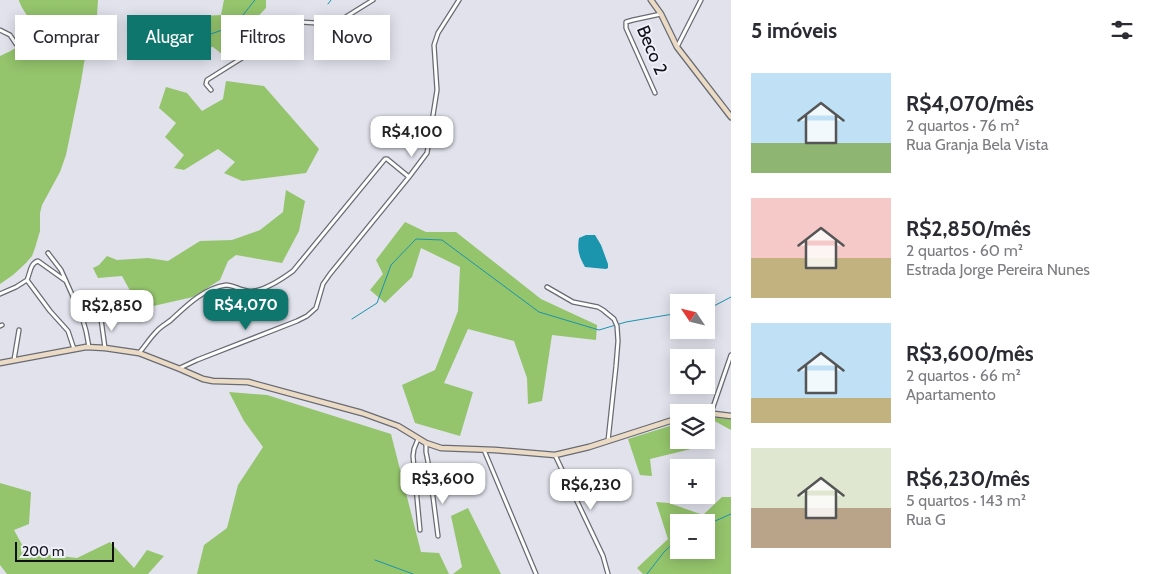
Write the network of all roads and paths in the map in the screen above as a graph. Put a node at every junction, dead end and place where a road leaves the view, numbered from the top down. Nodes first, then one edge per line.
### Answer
1 (374, 0) edge
2 (459, 0) edge
3 (651, 0) edge
4 (701, 0) edge
5 (661, 14) junction
6 (0, 30) edge
7 (15, 42) edge
8 (677, 47) junction
9 (211, 90) dead end
10 (655, 93) dead end
11 (731, 117) edge
12 (409, 177) junction
13 (48, 253) dead end
14 (26, 280) junction
15 (66, 281) junction
16 (547, 287) dead end
17 (0, 294) edge
18 (101, 319) dead end
19 (19, 330) dead end
20 (89, 348) junction
21 (105, 348) junction
22 (74, 349) junction
23 (139, 353) junction
24 (731, 354) edge
25 (14, 360) junction
26 (0, 363) edge
27 (180, 369) junction
28 (712, 404) edge
29 (715, 414) edge
30 (731, 416) edge
31 (670, 421) edge
32 (418, 438) junction
33 (608, 441) junction
34 (426, 443) junction
35 (484, 450) junction
36 (555, 455) junction
37 (420, 530) dead end
38 (438, 536) dead end
39 (536, 574) edge
40 (608, 574) edge

1 - 9 street
2 - 12 street
3 - 5 street
4 - 8 street
5 - 8 street
5 - 10 street, Beco 2
6 - 7 street
8 - 11 street
12 - 23 street
12 - 27 street
13 - 15 street
14 - 15 street
14 - 17 street
14 - 22 street
15 - 20 street
16 - 33 street
18 - 21 street
19 - 25 street
20 - 21 street
20 - 22 street
21 - 23 street
22 - 25 street
23 - 27 street
24 - 28 street
25 - 26 street
27 - 32 street
29 - 30 street
31 - 33 street
32 - 34 street
32 - 37 street
33 - 36 street
34 - 35 street
34 - 38 street
35 - 36 street
35 - 39 street
36 - 40 street

